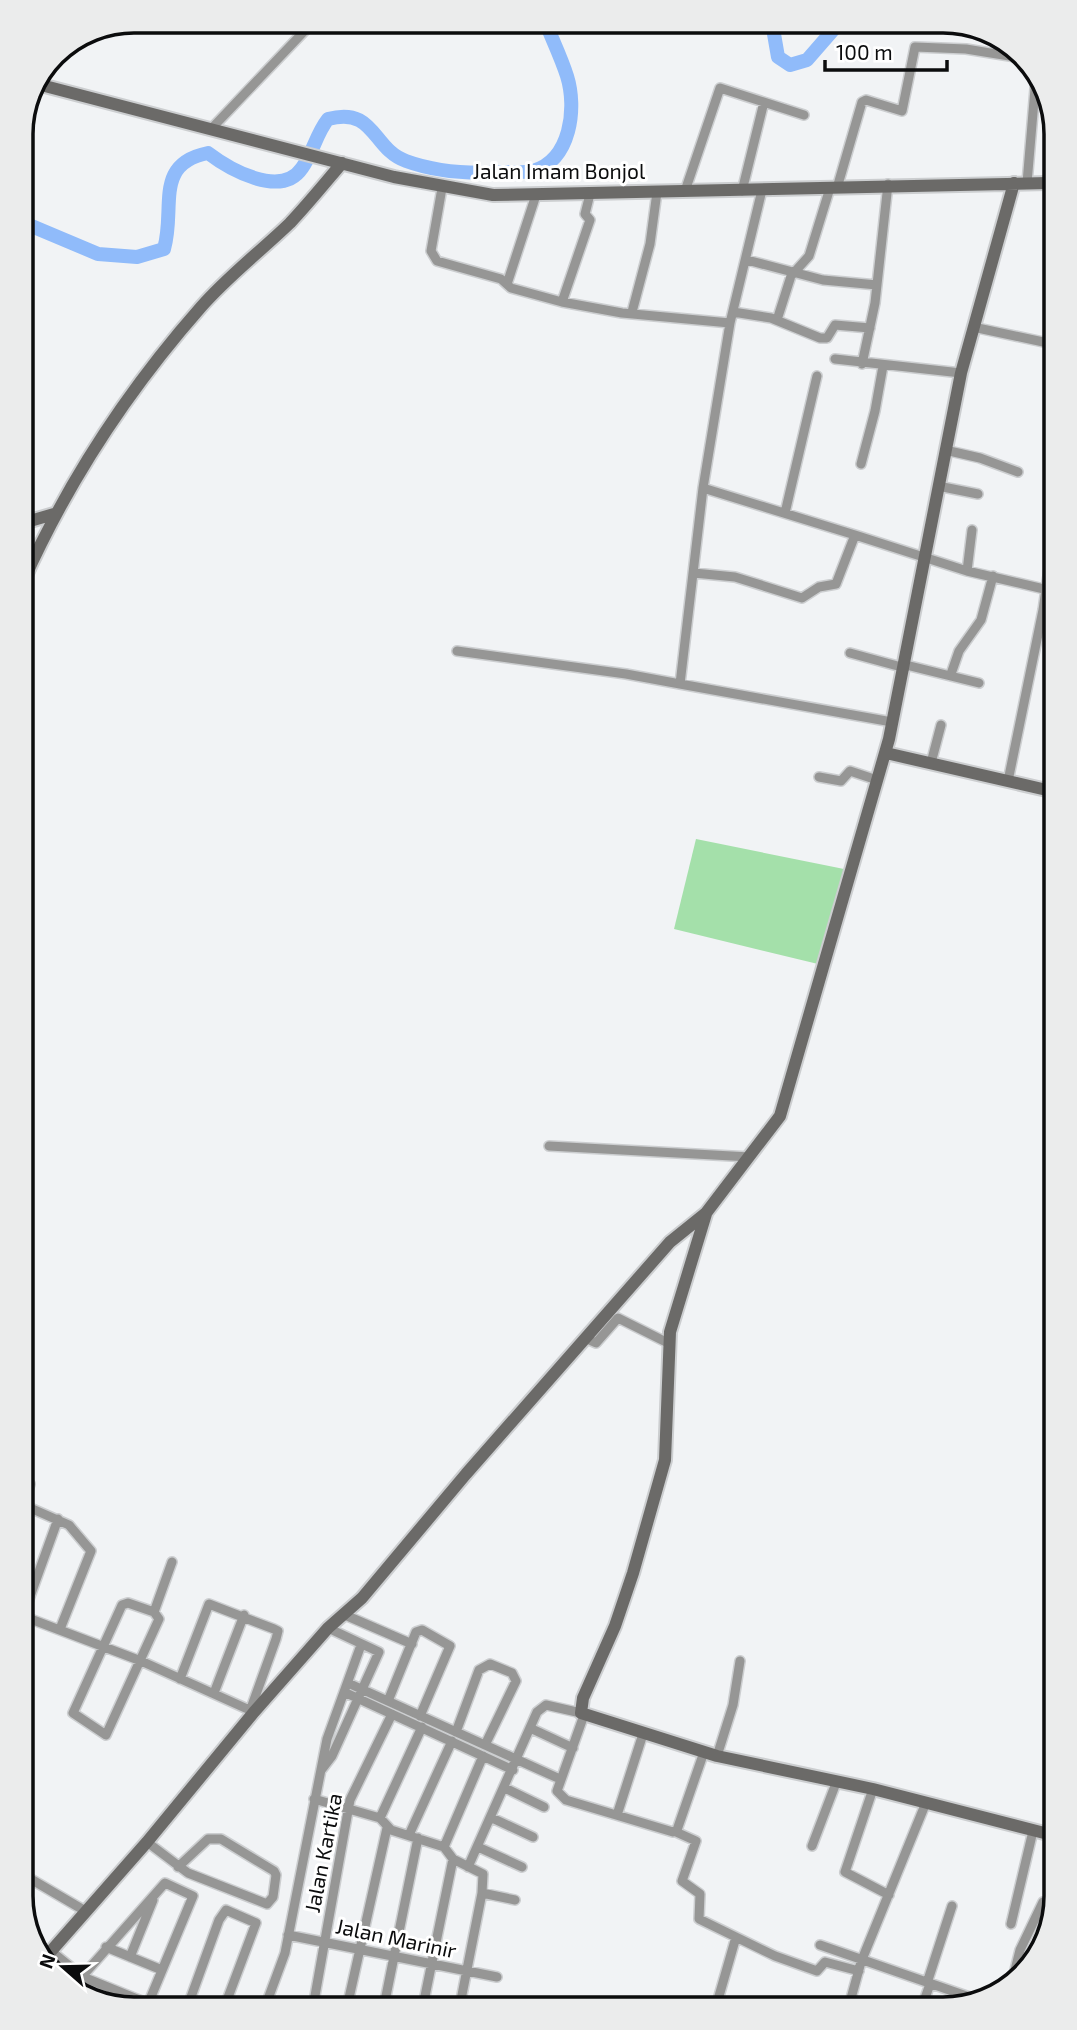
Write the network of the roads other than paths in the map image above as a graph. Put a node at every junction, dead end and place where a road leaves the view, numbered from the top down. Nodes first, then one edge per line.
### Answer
1 (303, 33) edge
2 (1006, 56) edge
3 (46, 86) edge
4 (1035, 93) edge
5 (764, 102) junction
6 (804, 115) dead end
7 (213, 127) junction
8 (342, 163) junction
9 (1020, 183) junction
10 (1044, 183) edge
11 (888, 184) junction
12 (442, 188) junction
13 (834, 188) junction
14 (762, 190) junction
15 (685, 191) junction
16 (742, 191) junction
17 (657, 192) junction
18 (590, 194) junction
19 (536, 195) junction
20 (747, 260) junction
21 (794, 272) junction
22 (507, 284) junction
23 (877, 285) junction
24 (562, 302) junction
25 (632, 312) junction
26 (733, 312) junction
27 (777, 320) junction
28 (730, 323) junction
29 (973, 327) junction
30 (870, 328) junction
31 (1044, 342) edge
32 (835, 359) dead end
33 (862, 364) junction
34 (883, 366) junction
35 (961, 373) junction
36 (817, 376) dead end
37 (945, 450) junction
38 (861, 464) dead end
39 (1018, 472) dead end
40 (938, 486) junction
41 (703, 488) junction
42 (978, 494) dead end
43 (785, 513) junction
44 (54, 514) junction
45 (33, 520) edge
46 (33, 526) edge
47 (972, 530) dead end
48 (44, 534) junction
49 (855, 535) junction
50 (925, 555) junction
51 (33, 559) edge
52 (967, 571) junction
53 (694, 573) junction
54 (993, 576) junction
55 (1044, 589) joint
56 (457, 652) dead end
57 (850, 653) dead end
58 (905, 667) junction
59 (951, 674) junction
60 (979, 683) dead end
61 (680, 684) junction
62 (892, 722) junction
63 (941, 725) dead end
64 (884, 757) junction
65 (931, 764) junction
66 (819, 777) dead end
67 (877, 778) junction
68 (1008, 781) junction
69 (1044, 789) edge
70 (549, 1146) dead end
71 (750, 1157) junction
72 (706, 1213) junction
73 (587, 1339) junction
74 (670, 1344) junction
75 (33, 1509) edge
76 (58, 1519) junction
77 (172, 1562) dead end
78 (33, 1588) edge
79 (154, 1612) junction
80 (244, 1615) junction
81 (345, 1615) junction
82 (33, 1620) edge
83 (328, 1628) junction
84 (60, 1629) junction
85 (412, 1644) junction
86 (361, 1645) junction
87 (105, 1647) junction
88 (141, 1661) junction
89 (740, 1661) dead end
90 (180, 1679) junction
91 (346, 1688) junction
92 (214, 1693) junction
93 (360, 1694) junction
94 (388, 1701) junction
95 (252, 1711) junction
96 (392, 1714) junction
97 (583, 1714) junction
98 (420, 1716) junction
99 (422, 1727) junction
100 (530, 1728) junction
101 (643, 1734) junction
102 (454, 1737) junction
103 (485, 1745) junction
104 (573, 1748) junction
105 (710, 1754) junction
106 (483, 1756) junction
107 (515, 1765) junction
108 (322, 1770) junction
109 (560, 1779) junction
110 (836, 1783) junction
111 (505, 1788) junction
112 (873, 1790) junction
113 (314, 1800) junction
114 (925, 1805) junction
115 (544, 1807) dead end
116 (348, 1810) junction
117 (617, 1815) junction
118 (380, 1818) junction
119 (492, 1818) junction
120 (387, 1828) junction
121 (1033, 1831) junction
122 (676, 1832) junction
123 (1044, 1833) edge
124 (414, 1837) junction
125 (533, 1837) dead end
126 (147, 1842) junction
127 (812, 1846) dead end
128 (444, 1847) junction
129 (478, 1847) junction
130 (453, 1859) junction
131 (177, 1867) junction
132 (468, 1867) junction
133 (522, 1867) dead end
134 (33, 1880) edge
135 (157, 1892) junction
136 (482, 1893) junction
137 (889, 1895) junction
138 (515, 1900) dead end
139 (1043, 1902) dead end
140 (952, 1906) dead end
141 (87, 1912) junction
142 (1011, 1924) dead end
143 (288, 1935) junction
144 (736, 1937) junction
145 (325, 1942) junction
146 (820, 1945) dead end
147 (107, 1947) junction
148 (358, 1948) junction
149 (51, 1952) edge
150 (393, 1956) junction
151 (130, 1957) junction
152 (57, 1961) edge
153 (430, 1963) junction
154 (1016, 1965) edge
155 (860, 1966) junction
156 (162, 1970) junction
157 (467, 1971) junction
158 (83, 1977) junction
159 (496, 1977) dead end
160 (79, 1981) edge
161 (275, 1983) junction
162 (928, 1984) junction
163 (962, 1995) edge
164 (131, 1997) edge
165 (151, 1997) edge
166 (191, 1997) edge
167 (228, 1997) edge
168 (269, 1997) edge
169 (273, 1997) edge
170 (315, 1997) edge
171 (349, 1997) edge
172 (386, 1997) edge
173 (424, 1997) edge
174 (464, 1997) edge
175 (719, 1997) edge
176 (851, 1997) edge
177 (925, 1997) edge

1 - 7 street
2 - 13 street
3 - 7 street, Jalan Imam Bonjol
4 - 9 street
5 - 6 street
5 - 15 street
5 - 16 street
7 - 8 street, Jalan Imam Bonjol
8 - 12 street, Jalan Imam Bonjol
8 - 44 street
9 - 10 street, Jalan Imam Bonjol
9 - 11 street, Jalan Imam Bonjol
9 - 29 street
11 - 13 street, Jalan Imam Bonjol
11 - 23 street
12 - 19 street, Jalan Imam Bonjol
12 - 22 street
13 - 14 street, Jalan Imam Bonjol
13 - 21 street
14 - 16 street, Jalan Imam Bonjol
14 - 20 street
15 - 16 street, Jalan Imam Bonjol
15 - 17 street, Jalan Imam Bonjol
17 - 18 street, Jalan Imam Bonjol
17 - 25 street
18 - 19 street, Jalan Imam Bonjol
18 - 24 street
19 - 22 street
20 - 21 street
20 - 26 street
21 - 23 street
21 - 27 street
22 - 24 street
23 - 30 street
24 - 25 street
25 - 28 street
26 - 27 street
26 - 28 street
27 - 30 street
28 - 41 street
29 - 31 street
29 - 35 street
30 - 33 street
32 - 33 street
33 - 34 street
34 - 35 street
34 - 38 street
35 - 37 street
36 - 43 street
37 - 39 street
37 - 40 street
40 - 42 street
40 - 50 street
41 - 43 street
41 - 53 street
43 - 49 street
44 - 45 street
44 - 48 street
46 - 48 street
47 - 52 street
48 - 51 street
49 - 50 street
49 - 53 street
50 - 52 street
50 - 58 street
52 - 54 street
53 - 61 street
54 - 55 street
54 - 59 street
55 - 68 street
56 - 61 street
57 - 58 street
58 - 59 street
58 - 62 street
59 - 60 street
61 - 62 street
62 - 64 street
63 - 65 street
64 - 65 street
64 - 67 street
65 - 68 street
66 - 67 street
67 - 71 street
68 - 69 street
70 - 71 street
71 - 72 street
72 - 73 street
72 - 74 street
73 - 74 street
73 - 81 street
74 - 97 street
75 - 76 street
76 - 78 street
76 - 84 street
77 - 79 street
79 - 87 street
79 - 88 street
80 - 90 street
80 - 92 street
80 - 95 street
81 - 83 street
81 - 85 street
82 - 84 street
83 - 86 street
83 - 95 street
84 - 87 street
85 - 94 street
85 - 98 street
86 - 91 street
86 - 93 street
87 - 88 street
87 - 88 street
88 - 90 street
89 - 105 street
90 - 92 street
91 - 93 street
91 - 108 street
92 - 95 street
93 - 94 street
93 - 96 street
93 - 108 street
94 - 98 street
95 - 126 street
96 - 99 street
96 - 116 street, Jalan Kartika
97 - 100 street
97 - 101 street
97 - 104 street
98 - 102 street
99 - 102 street
99 - 118 street
100 - 104 street
100 - 107 street
101 - 105 street
101 - 117 street
102 - 103 street
102 - 103 street
102 - 106 street
102 - 124 street
103 - 107 street
104 - 109 street
105 - 110 street
105 - 122 street
106 - 107 street
106 - 128 street
107 - 109 street
107 - 111 street
108 - 113 street
109 - 117 street
110 - 112 street
110 - 127 street
111 - 115 street
111 - 119 street
112 - 114 street
112 - 137 street
113 - 116 street
113 - 143 street
114 - 121 street
114 - 137 street
116 - 118 street
116 - 145 street, Jalan Kartika
117 - 122 street
118 - 120 street
119 - 125 street
119 - 129 street
120 - 124 street
120 - 148 street
121 - 123 street
121 - 142 street
122 - 144 street
124 - 128 street
124 - 150 street
126 - 131 street
126 - 141 street
128 - 130 street
129 - 132 street
129 - 133 street
130 - 132 street
130 - 153 street
131 - 131 street
132 - 136 street
134 - 141 street
135 - 147 street
135 - 151 street
135 - 156 street
136 - 138 street
136 - 157 street
137 - 155 street
139 - 154 street
140 - 162 street
141 - 149 street
143 - 145 street, Jalan Marinir
143 - 161 street
144 - 155 street
144 - 175 street
145 - 148 street, Jalan Marinir
145 - 170 street, Jalan Kartika
146 - 155 street
147 - 151 street
147 - 158 street
148 - 150 street, Jalan Marinir
148 - 171 street
150 - 153 street, Jalan Marinir
150 - 172 street
151 - 156 street
152 - 158 street
153 - 157 street, Jalan Marinir
153 - 173 street
155 - 162 street
155 - 176 street
156 - 165 street
157 - 159 street, Jalan Marinir
157 - 174 street
158 - 160 street
158 - 164 street
161 - 168 street
161 - 169 street
162 - 163 street
162 - 177 street
166 - 167 street

